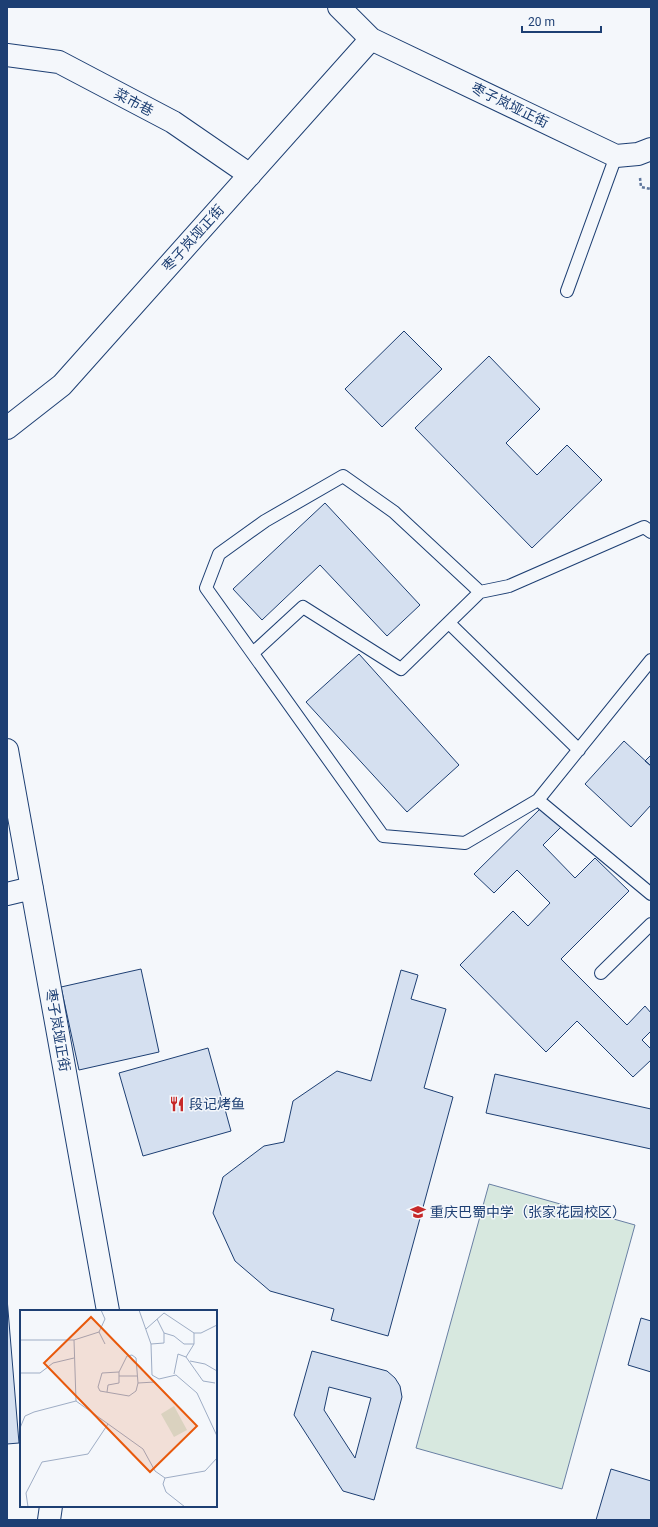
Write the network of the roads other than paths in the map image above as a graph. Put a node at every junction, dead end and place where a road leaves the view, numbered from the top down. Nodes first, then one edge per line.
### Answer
1 (338, 7) edge
2 (371, 39) junction
3 (7, 55) edge
4 (651, 149) edge
5 (616, 156) junction
6 (250, 175) junction
7 (567, 291) dead end
8 (7, 428) edge
9 (651, 532) edge
10 (480, 592) junction
11 (449, 623) junction
12 (253, 653) junction
13 (651, 660) edge
14 (7, 750) edge
15 (579, 750) junction
16 (538, 800) junction
17 (32, 888) junction
18 (7, 894) edge
19 (651, 894) edge
20 (651, 924) edge
21 (601, 973) dead end
22 (108, 1310) edge
23 (51, 1507) edge
24 (50, 1520) edge

1 - 2 street, 枣子岚垭正街
2 - 5 street, 枣子岚垭正街
2 - 6 street, 枣子岚垭正街
3 - 6 street, 菜市巷
4 - 5 street
5 - 7 lane
6 - 8 street, 枣子岚垭正街
9 - 10 lane
10 - 11 lane
10 - 12 lane
11 - 12 lane
11 - 15 lane
12 - 16 lane
13 - 15 lane
14 - 17 street, 枣子岚垭正街
15 - 16 lane
16 - 19 lane
17 - 18 street
17 - 22 street, 枣子岚垭正街
20 - 21 lane
23 - 24 street

